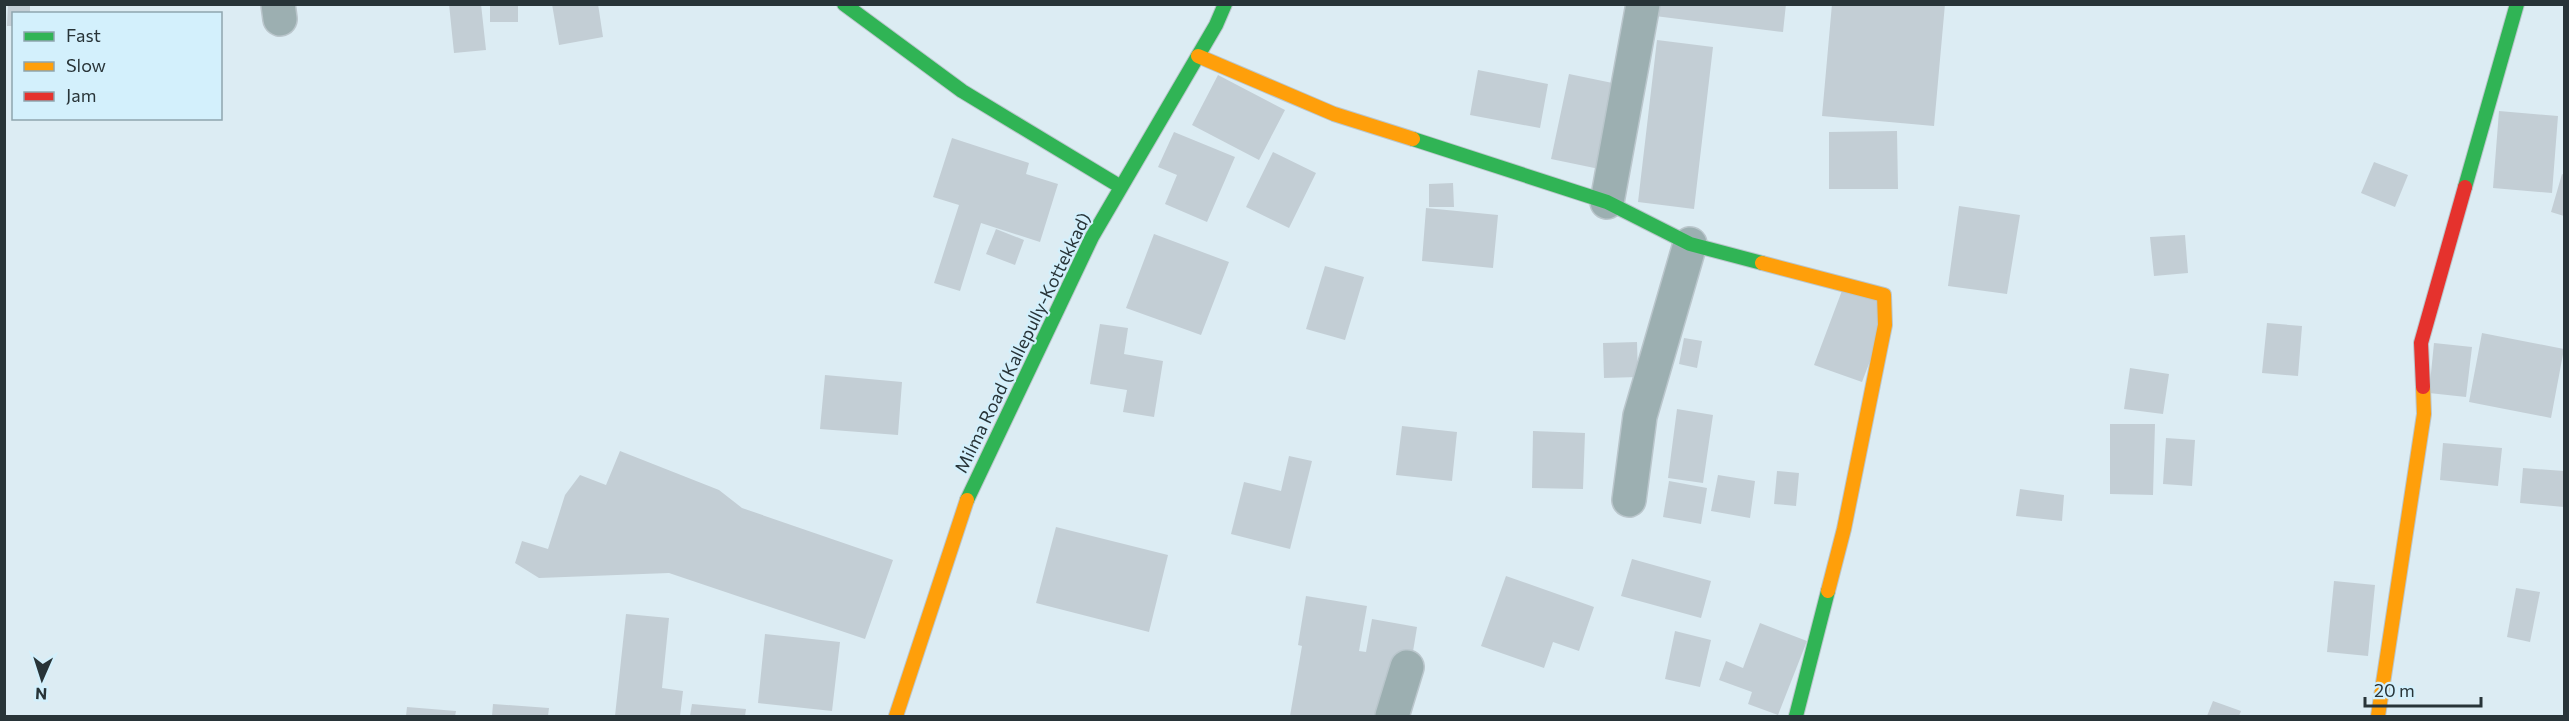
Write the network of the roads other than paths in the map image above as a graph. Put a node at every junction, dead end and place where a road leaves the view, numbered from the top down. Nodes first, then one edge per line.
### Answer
1 (844, 4) edge
2 (1225, 4) edge
3 (1643, 4) edge
4 (2517, 4) edge
5 (1198, 56) junction
6 (1121, 187) junction
7 (1607, 202) junction
8 (1690, 244) junction
9 (1629, 500) dead end
10 (1407, 667) dead end
11 (896, 717) edge
12 (1392, 717) edge
13 (1796, 717) edge
14 (2378, 717) edge

1 - 6 street
2 - 5 street, Milma Road (Kallepully-Kottekkad)
3 - 7 street
4 - 14 street
5 - 6 street, Milma Road (Kallepully-Kottekkad)
5 - 7 street
6 - 11 street, Milma Road (Kallepully-Kottekkad)
7 - 8 street
8 - 9 street
8 - 13 street
10 - 12 street

